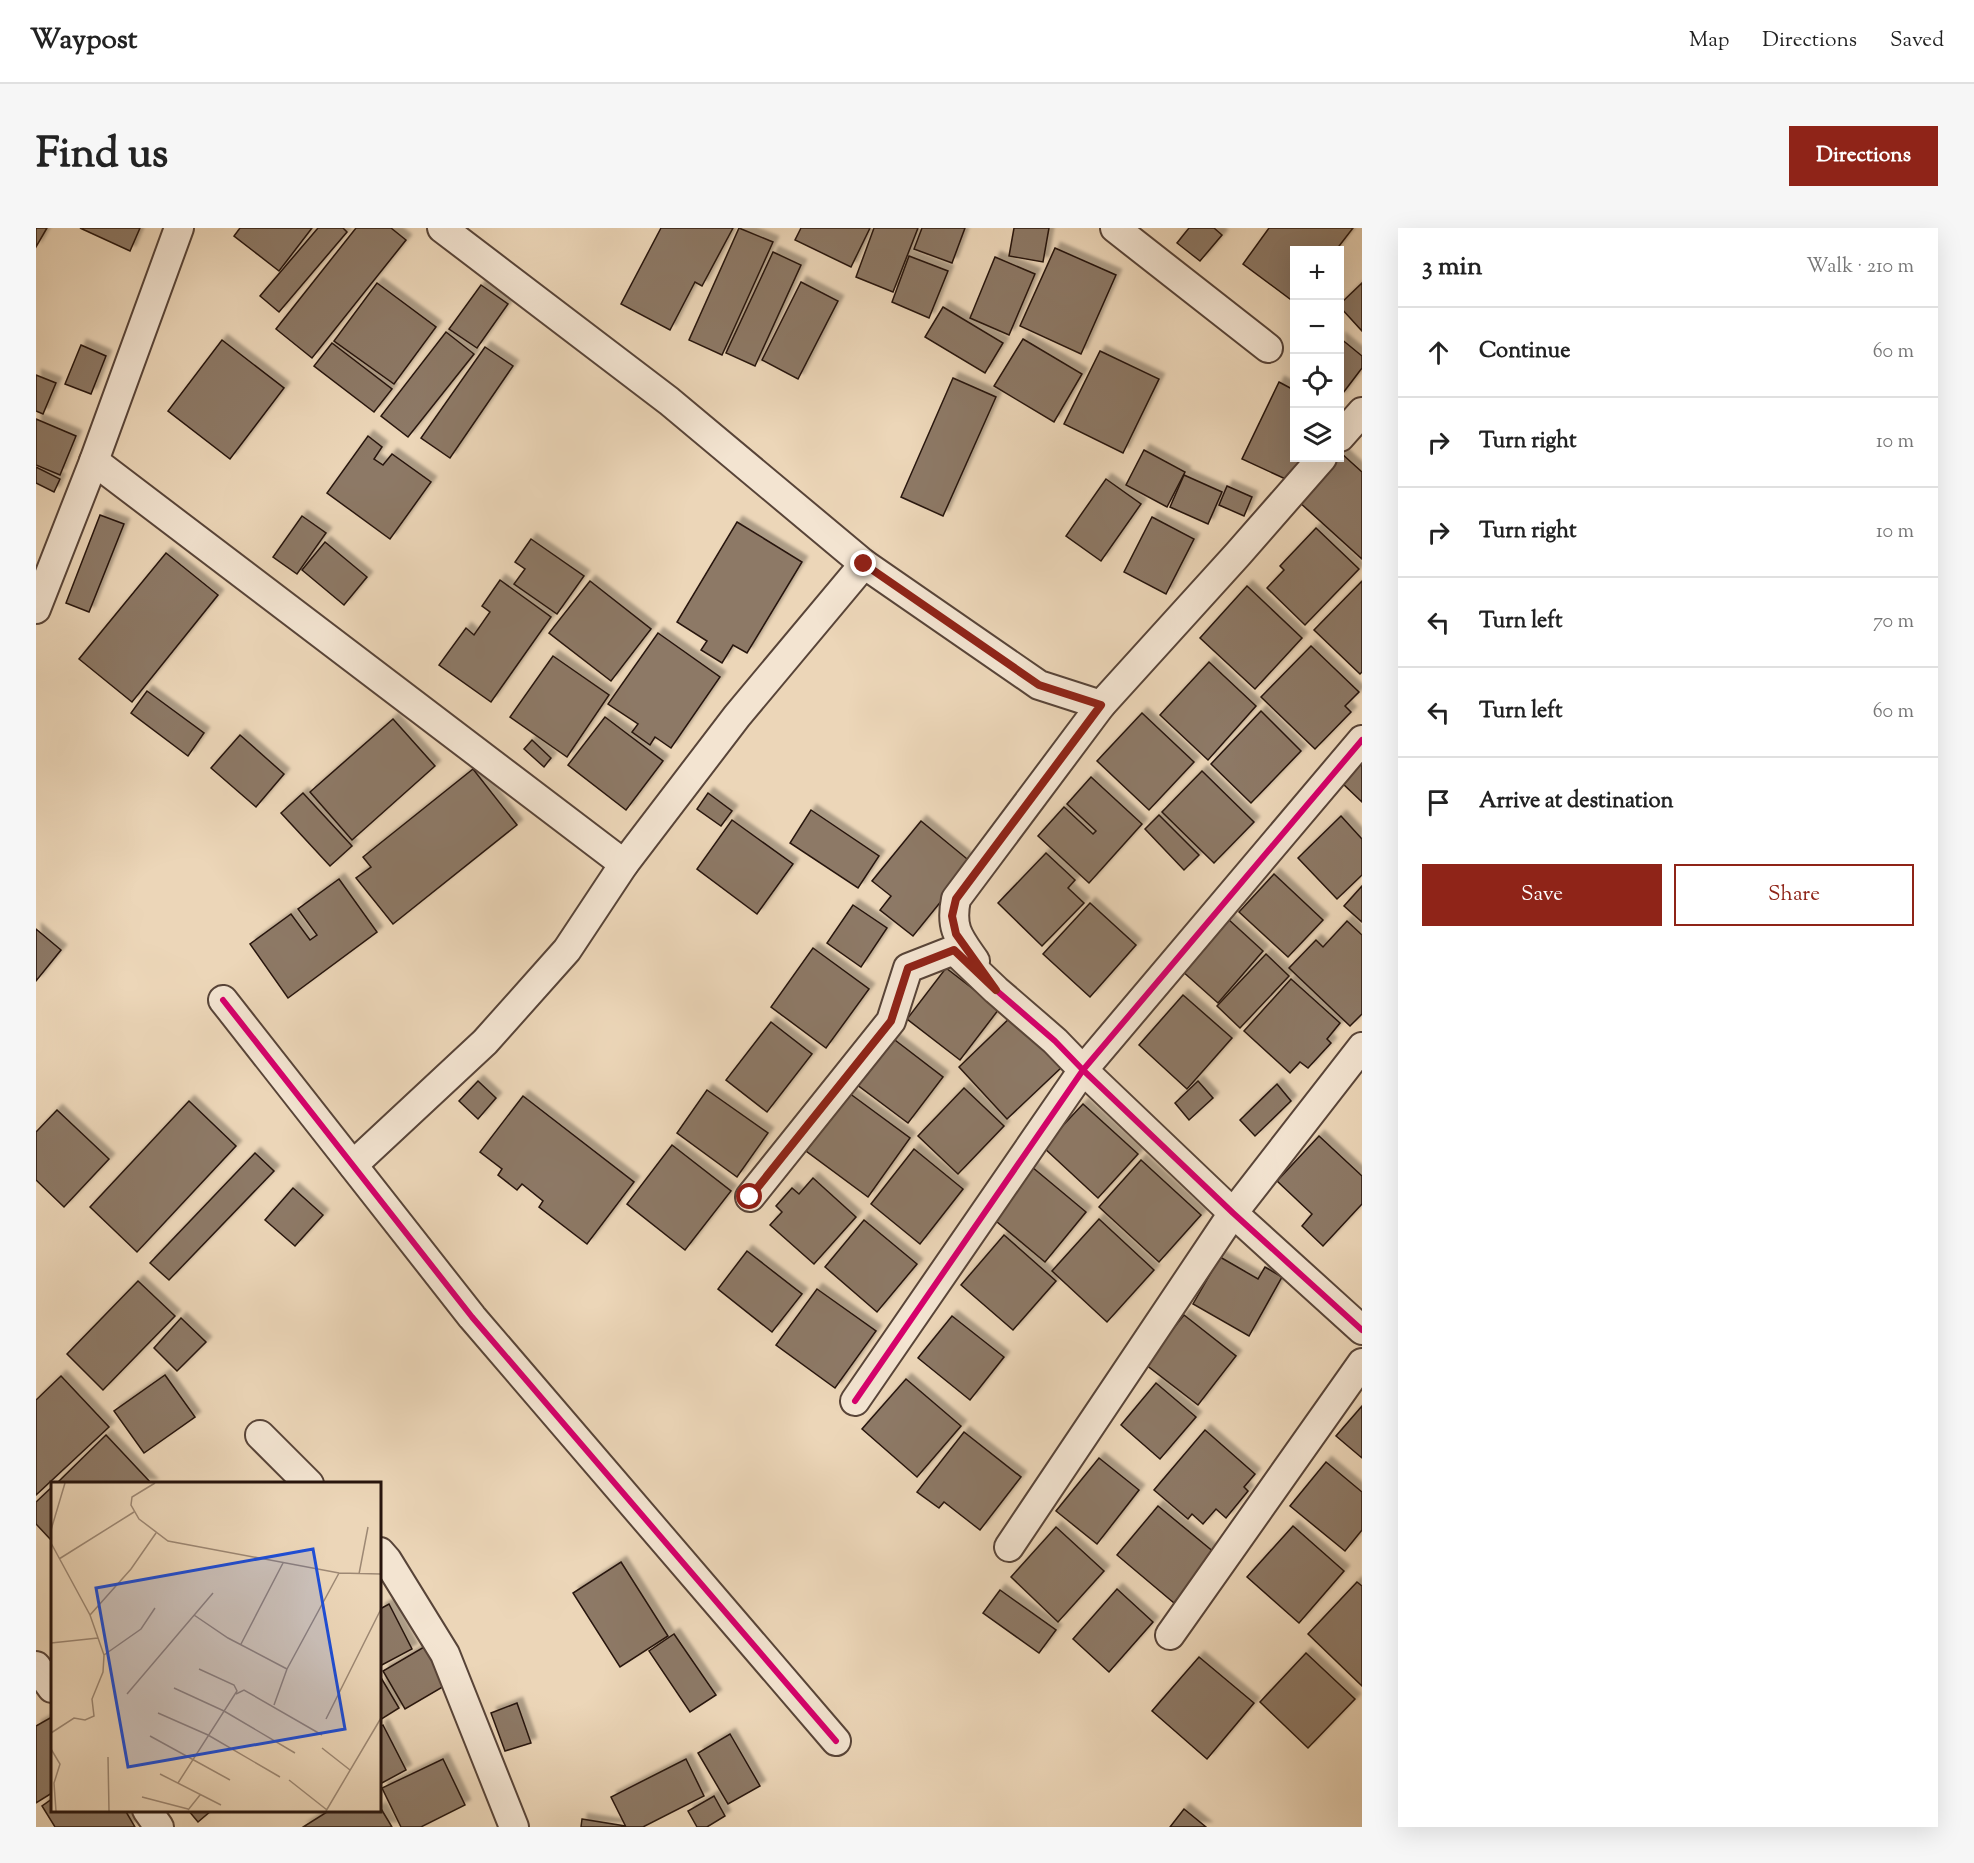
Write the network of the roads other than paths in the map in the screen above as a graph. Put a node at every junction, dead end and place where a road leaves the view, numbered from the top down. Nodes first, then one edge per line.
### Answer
1 (179, 228) edge
2 (442, 228) edge
3 (1115, 228) edge
4 (1268, 348) dead end
5 (1362, 412) edge
6 (1344, 432) edge
7 (94, 461) junction
8 (1318, 462) edge
9 (864, 564) junction
10 (36, 609) edge
11 (1101, 705) junction
12 (1362, 740) edge
13 (624, 864) junction
14 (996, 990) junction
15 (223, 1000) dead end
16 (1362, 1047) edge
17 (1083, 1070) junction
18 (353, 1165) junction
19 (750, 1197) dead end
20 (1233, 1213) junction
21 (1362, 1330) edge
22 (1362, 1363) edge
23 (855, 1401) dead end
24 (260, 1435) dead end
25 (307, 1482) edge
26 (1009, 1547) dead end
27 (381, 1553) edge
28 (1170, 1635) dead end
29 (36, 1666) edge
30 (51, 1687) edge
31 (836, 1741) dead end
32 (148, 1812) edge
33 (159, 1827) edge
34 (514, 1827) edge

1 - 7 street
2 - 9 street
3 - 4 street
5 - 6 street
7 - 10 street
7 - 13 street
8 - 11 street
9 - 11 street
9 - 13 street
11 - 14 street
12 - 17 street
13 - 18 street
14 - 17 street
14 - 19 street
15 - 18 street
16 - 20 street
17 - 20 street
17 - 23 street
18 - 31 street
20 - 21 street
20 - 26 street
22 - 28 street
24 - 25 street
27 - 34 street
29 - 30 street
32 - 33 street

